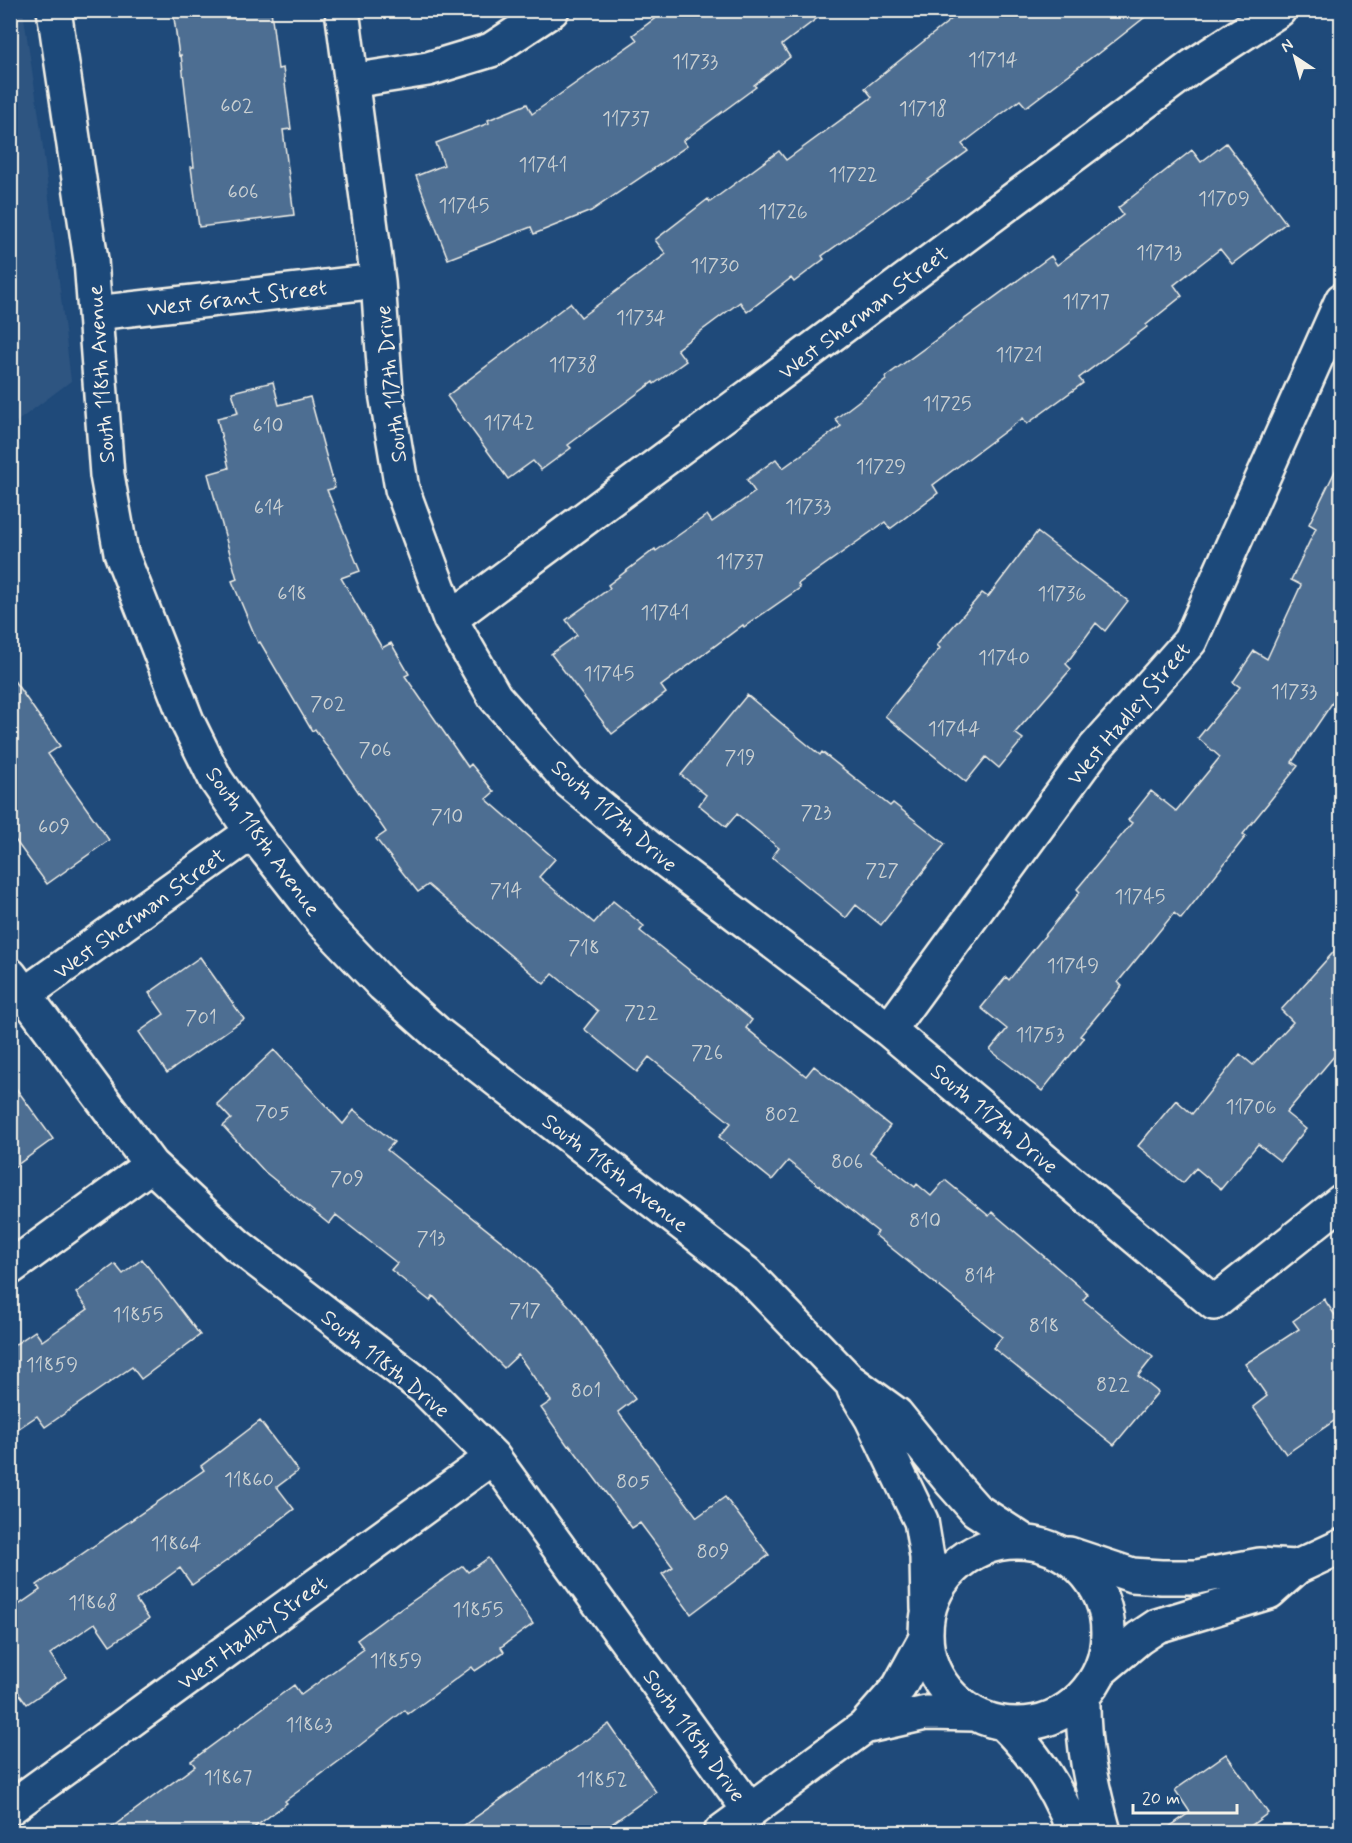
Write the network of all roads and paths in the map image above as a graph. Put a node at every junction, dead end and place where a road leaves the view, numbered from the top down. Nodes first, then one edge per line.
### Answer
1 (54, 10) edge
2 (342, 10) edge
3 (552, 10) edge
4 (1279, 10) edge
5 (351, 81) junction
6 (378, 281) junction
7 (1341, 300) edge
8 (96, 313) junction
9 (450, 619) junction
10 (252, 832) junction
11 (18, 984) edge
12 (889, 1030) junction
13 (151, 1165) junction
14 (1341, 1202) edge
15 (10, 1268) edge
16 (849, 1380) junction
17 (493, 1457) junction
18 (1025, 1542) junction
19 (1341, 1546) edge
20 (1058, 1551) junction
21 (1297, 1567) junction
22 (927, 1626) junction
23 (1092, 1683) junction
24 (989, 1719) junction
25 (864, 1727) junction
26 (10, 1808) edge
27 (750, 1811) junction
28 (721, 1833) edge
29 (1074, 1833) edge
30 (1104, 1833) edge

1 - 8 street, South 118th Avenue
2 - 5 street, South 117th Drive
3 - 5 street
4 - 9 street, West Sherman Street
5 - 6 street, South 117th Drive
6 - 8 street, West Grant Street
6 - 9 street, South 117th Drive
7 - 12 street, West Hadley Street
8 - 10 street, South 118th Avenue
9 - 12 street, South 117th Drive
10 - 11 street, West Sherman Street
10 - 16 street, South 118th Avenue
11 - 13 street, South 118th Drive
12 - 14 street, South 117th Drive
13 - 15 street
13 - 17 street, South 118th Drive
16 - 18 street, South 118th Avenue
16 - 22 street, South 118th Avenue
17 - 26 street, West Hadley Street
17 - 27 street, South 118th Drive
18 - 20 street
18 - 22 street
19 - 21 street
20 - 21 street
20 - 23 street
21 - 23 street
22 - 24 street
22 - 25 street
23 - 24 street
23 - 30 street
24 - 25 street
24 - 29 street
25 - 27 street
27 - 28 street

